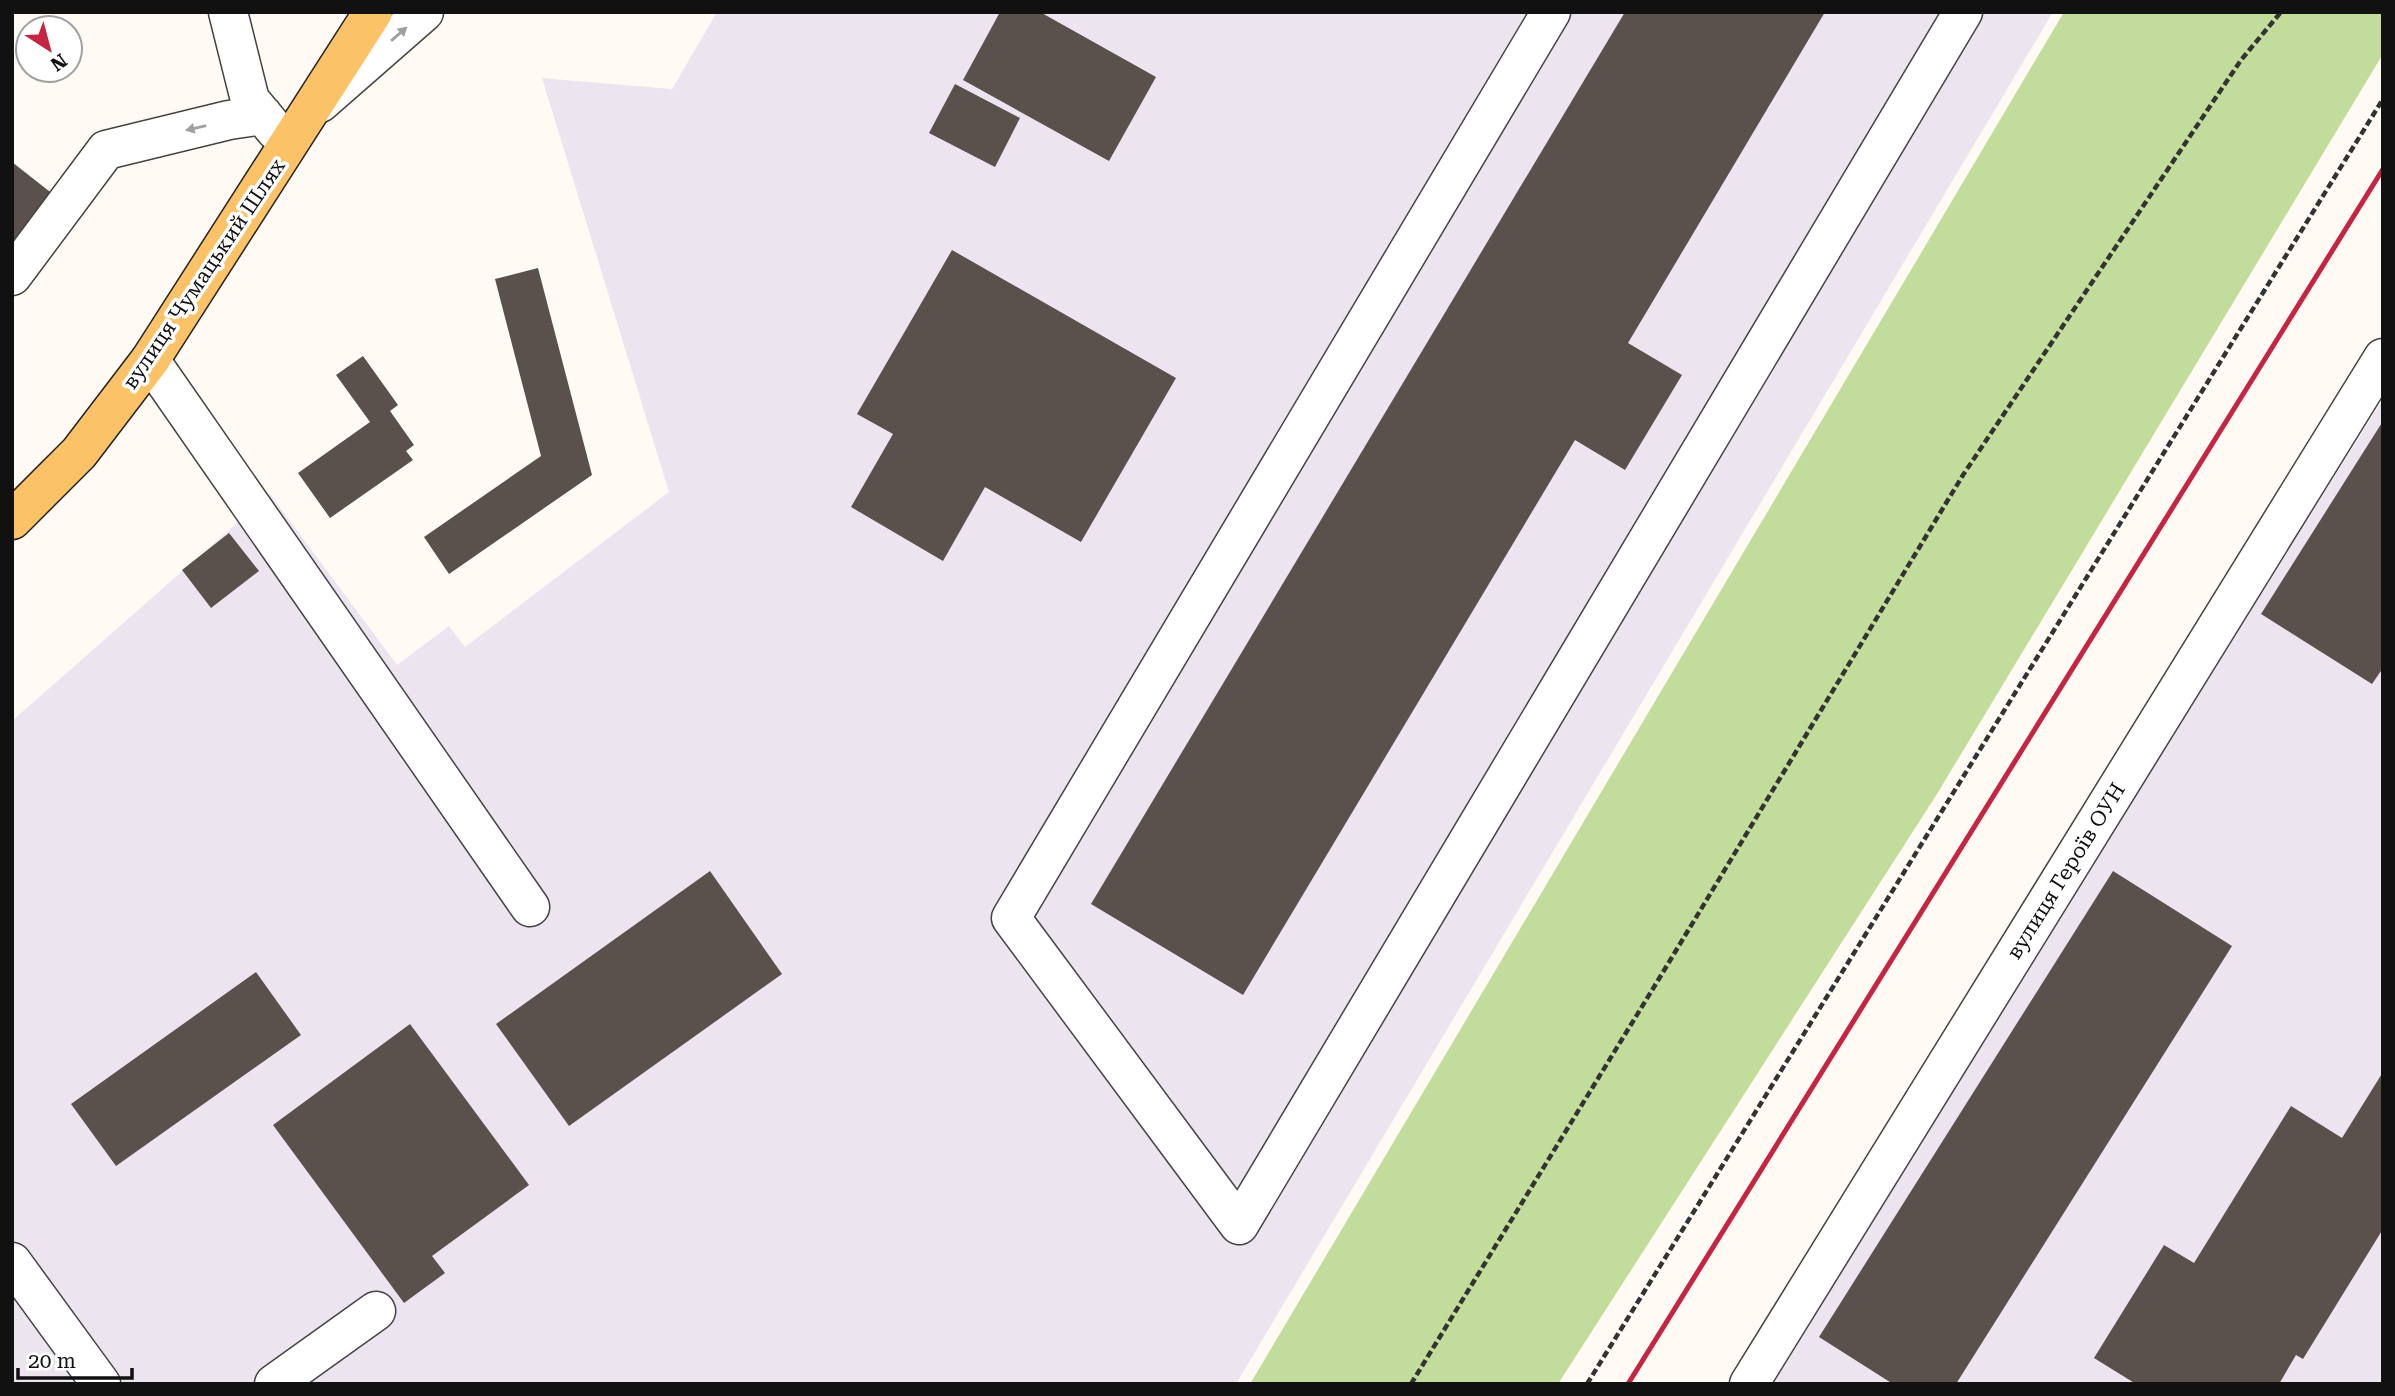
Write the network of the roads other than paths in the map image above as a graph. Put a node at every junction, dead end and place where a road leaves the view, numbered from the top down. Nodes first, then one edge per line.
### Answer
1 (228, 12) edge
2 (373, 12) edge
3 (424, 12) edge
4 (1551, 12) edge
5 (1963, 12) edge
6 (311, 111) junction
7 (263, 115) junction
8 (289, 146) junction
9 (12, 276) edge
10 (2383, 358) edge
11 (150, 360) junction
12 (12, 520) edge
13 (530, 907) dead end
14 (12, 1262) edge
15 (376, 1311) dead end
16 (101, 1384) edge
17 (274, 1384) edge
18 (1749, 1384) edge

1 - 7 street
2 - 6 main road, вулиця Чумацький Шлях
6 -> 3 street
4 - 5 street
6 - 8 main road, вулиця Чумацький Шлях
7 - 8 street
7 -> 9 street
8 - 11 main road, вулиця Чумацький Шлях
10 - 18 street, вулиця Героїв ОУН
11 - 12 main road, вулиця Чумацький Шлях
11 - 13 street
14 - 16 street
15 - 17 street

